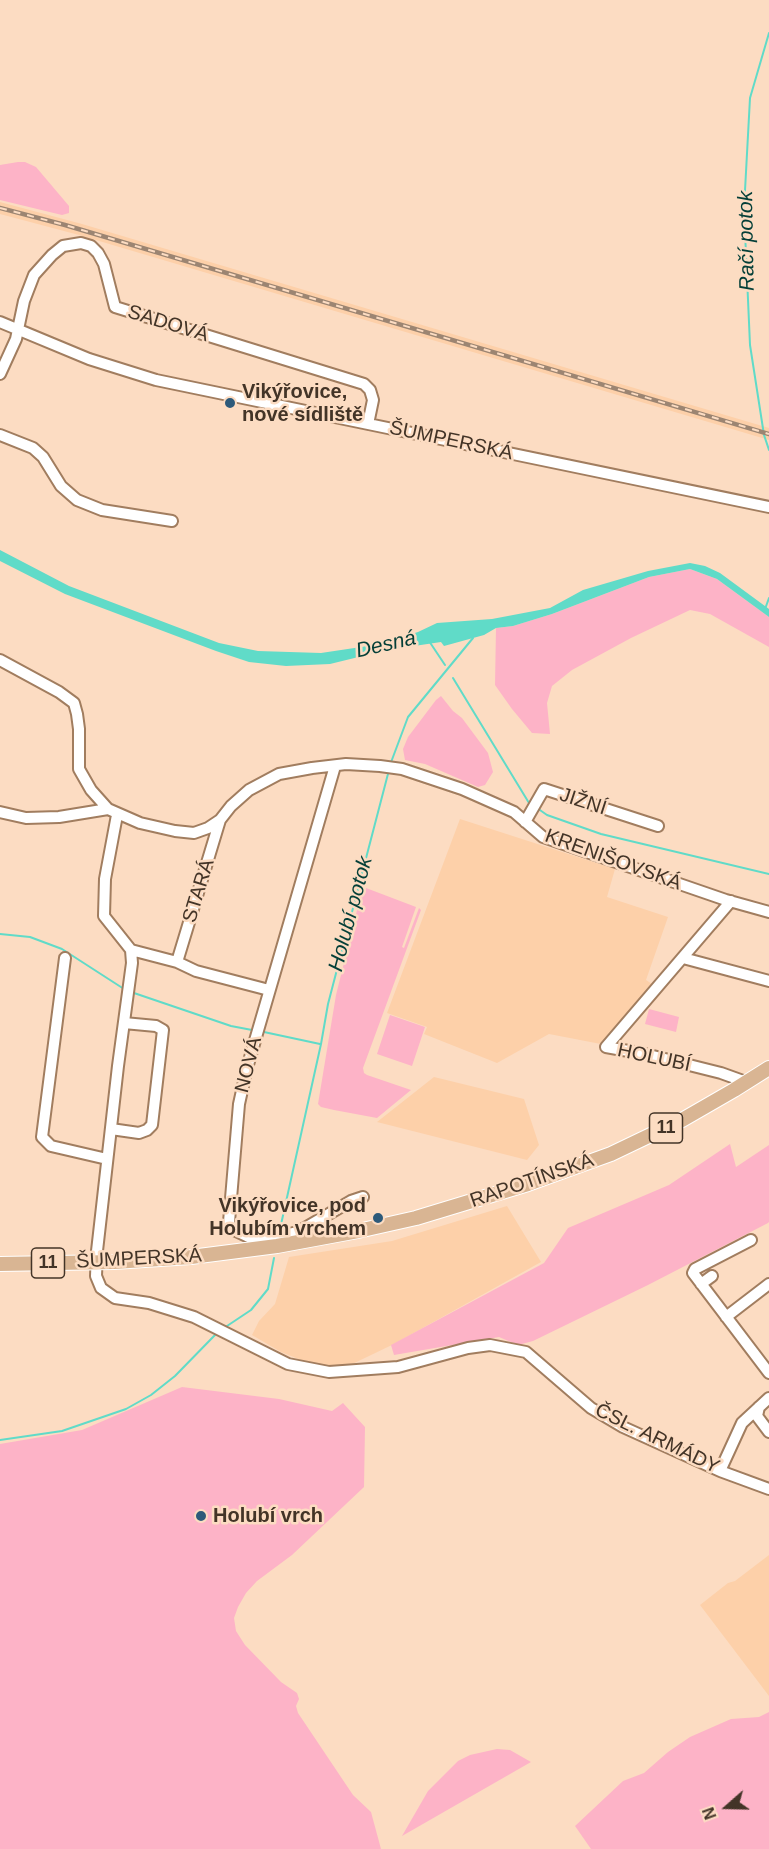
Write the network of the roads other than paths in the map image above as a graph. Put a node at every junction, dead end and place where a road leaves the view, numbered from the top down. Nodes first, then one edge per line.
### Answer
1 (0, 322) edge
2 (18, 330) junction
3 (0, 374) edge
4 (368, 424) junction
5 (0, 435) edge
6 (769, 507) edge
7 (172, 521) dead end
8 (0, 660) edge
9 (335, 766) junction
10 (113, 812) junction
11 (0, 813) edge
12 (220, 820) junction
13 (525, 822) junction
14 (658, 826) dead end
15 (731, 901) junction
16 (769, 912) edge
17 (131, 950) junction
18 (65, 958) dead end
19 (683, 958) junction
20 (177, 962) junction
21 (769, 981) edge
22 (269, 990) junction
23 (124, 1023) junction
24 (769, 1068) edge
25 (746, 1083) junction
26 (111, 1129) junction
27 (107, 1159) junction
28 (363, 1197) dead end
29 (752, 1240) dead end
30 (277, 1246) joint
31 (96, 1263) junction
32 (0, 1264) edge
33 (712, 1276) dead end
34 (701, 1284) junction
35 (769, 1284) edge
36 (726, 1317) junction
37 (769, 1373) edge
38 (769, 1398) edge
39 (759, 1407) junction
40 (769, 1432) edge
41 (720, 1471) junction
42 (769, 1489) edge

1 - 2 street, ŠUMPERSKÁ
2 - 3 street
2 - 4 street, ŠUMPERSKÁ
2 - 4 street, SADOVÁ
4 - 6 street, ŠUMPERSKÁ
5 - 7 street
8 - 10 street
9 - 12 street, KRENIŠOVSKÁ
9 - 13 street, KRENIŠOVSKÁ
9 - 22 street, NOVÁ
10 - 11 street
10 - 12 street
10 - 17 street
12 - 20 street, STARÁ
13 - 14 street, JIŽNÍ
13 - 15 street, KRENIŠOVSKÁ
15 - 16 street, KRENIŠOVSKÁ
15 - 19 street
17 - 20 street
17 - 23 street
18 - 27 street
19 - 21 street
19 - 25 street, HOLUBÍ
20 - 22 street
22 - 28 street, NOVÁ
23 - 26 street
23 - 26 street
24 - 25 main road, RAPOTÍNSKÁ / 11
25 - 30 main road, RAPOTÍNSKÁ / 11
26 - 27 street
27 - 31 street
29 - 34 street
30 - 31 main road, ŠUMPERSKÁ / 11
31 - 32 main road, ŠUMPERSKÁ / 11
31 - 41 street, ČSL. ARMÁDY
33 - 34 street
34 - 36 street
35 - 36 street
36 - 37 street
38 - 39 street
39 - 40 street
39 - 41 street
41 - 42 street, ČSL. ARMÁDY

